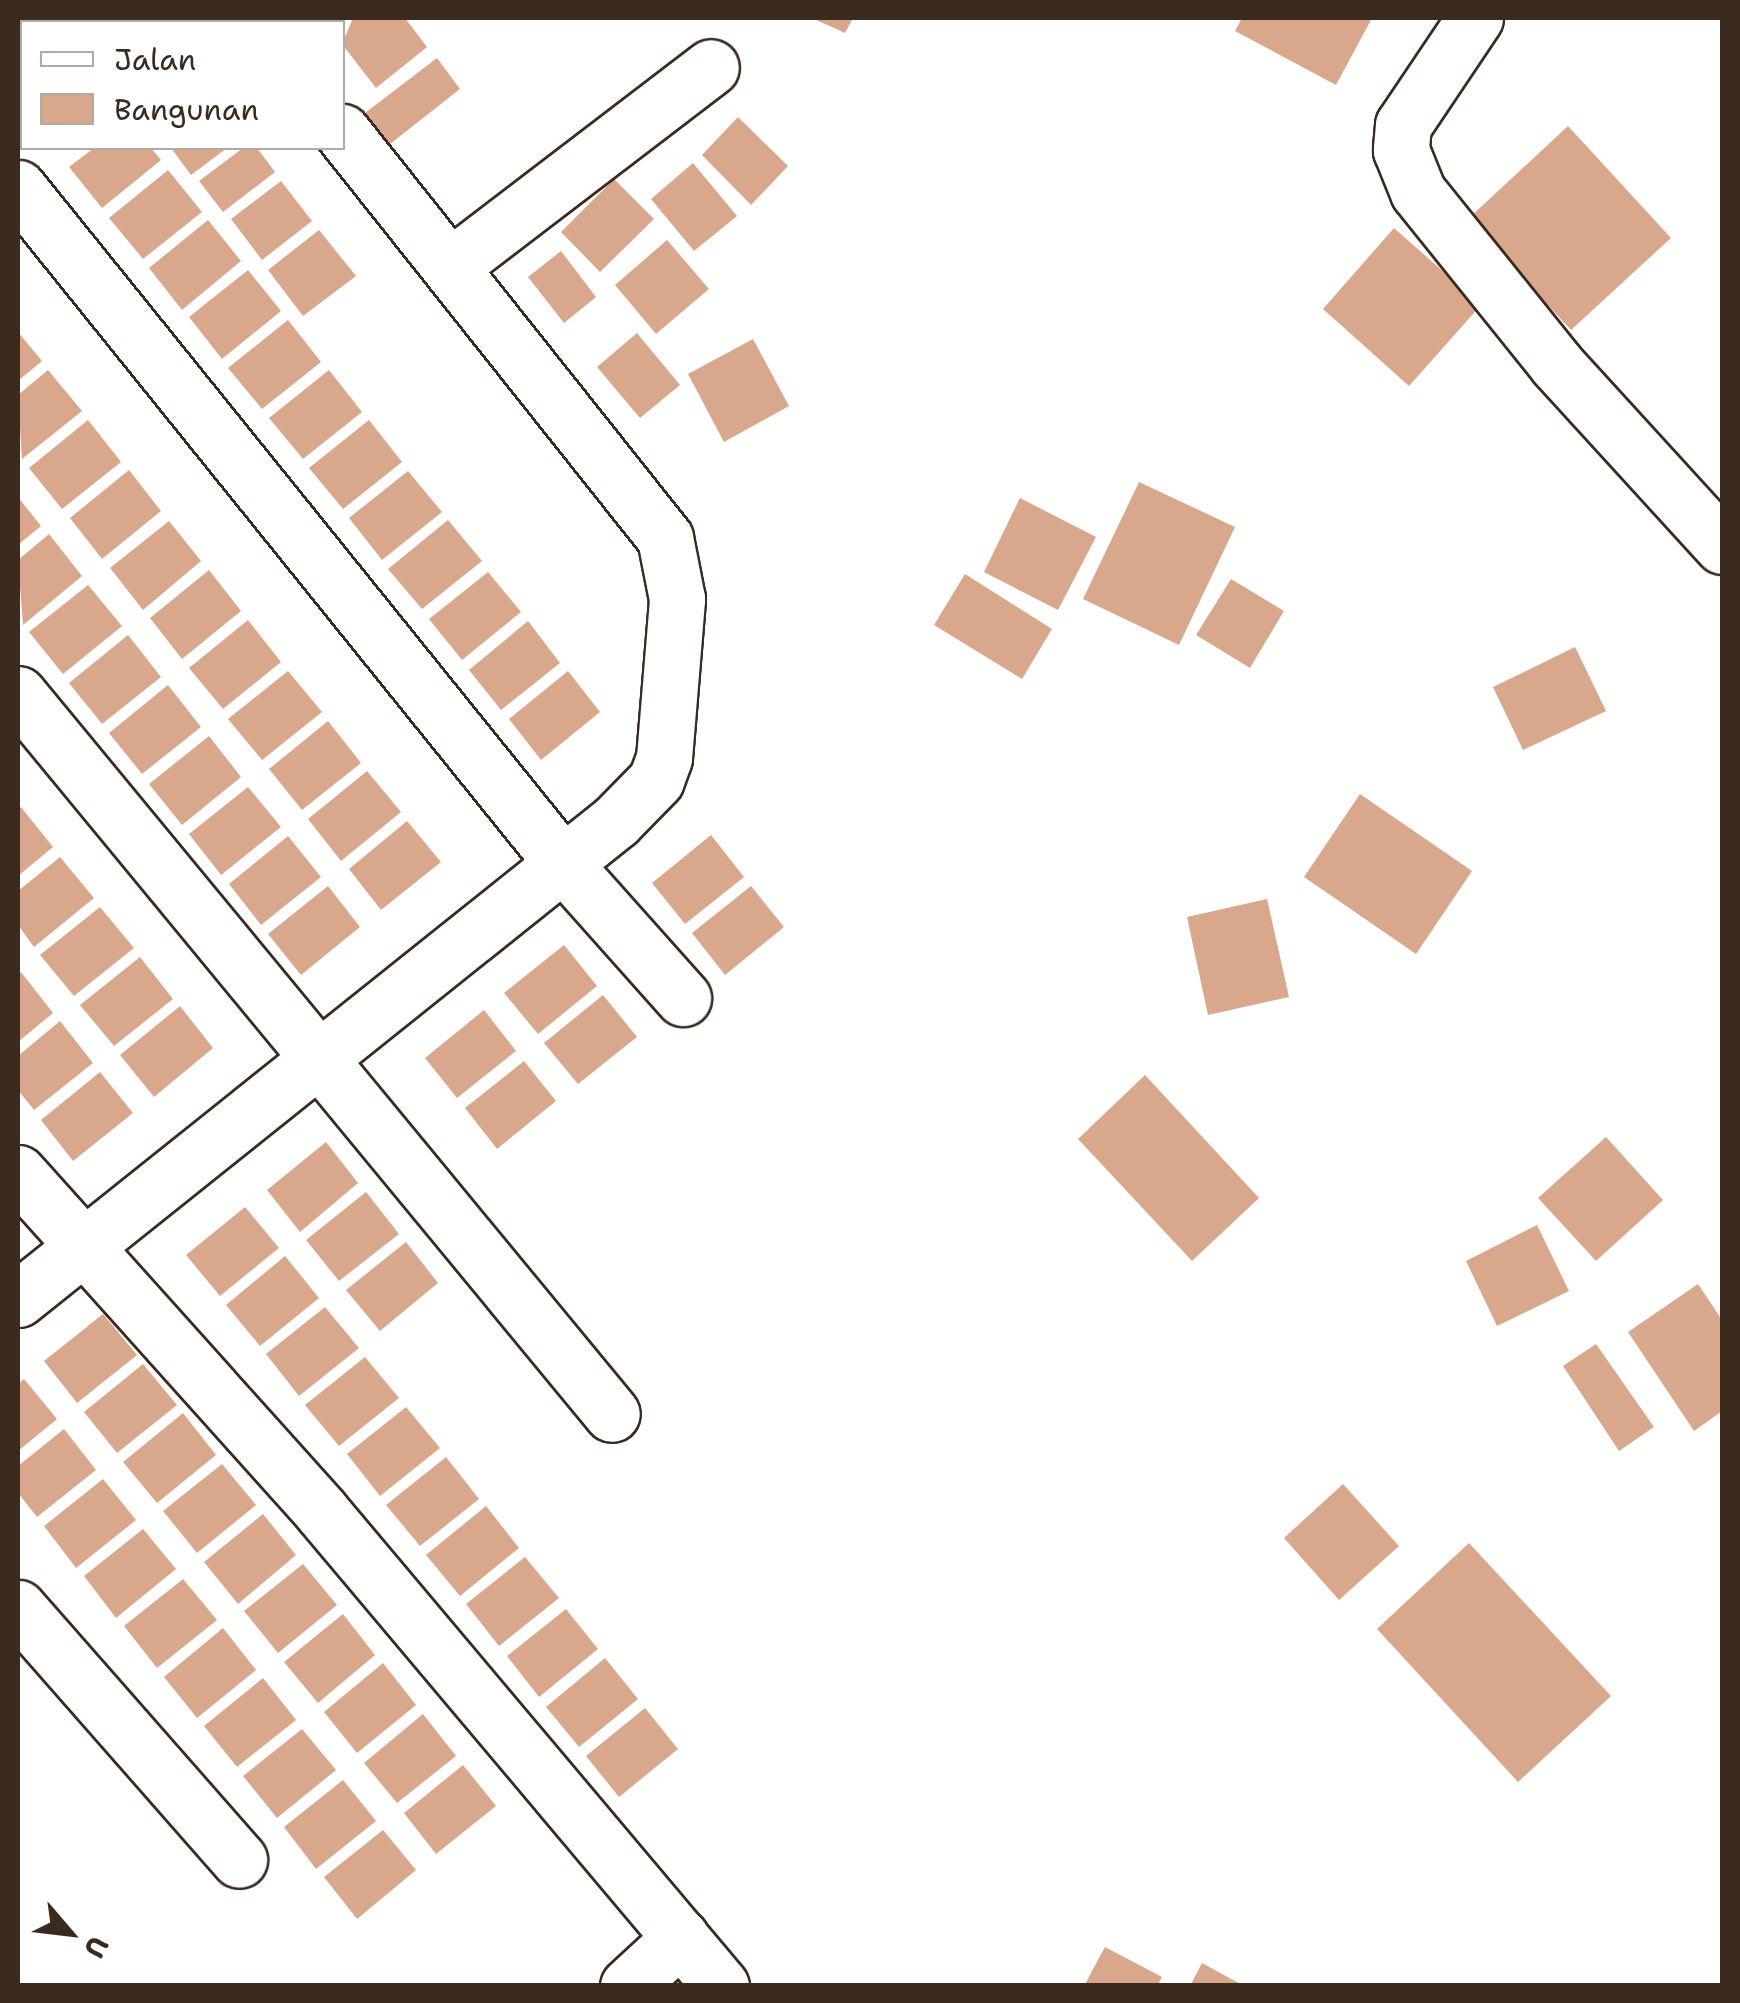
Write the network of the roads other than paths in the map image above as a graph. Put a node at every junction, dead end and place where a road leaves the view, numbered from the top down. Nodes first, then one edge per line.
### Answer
1 (1474, 18) edge
2 (711, 66) dead end
3 (345, 136) edge
4 (18, 188) edge
5 (450, 266) junction
6 (1722, 546) edge
7 (18, 694) edge
8 (560, 860) junction
9 (683, 998) dead end
10 (314, 1060) junction
11 (18, 1173) edge
12 (79, 1250) junction
13 (18, 1298) edge
14 (612, 1414) dead end
15 (18, 1608) edge
16 (239, 1860) dead end
17 (681, 1937) junction
18 (628, 1986) edge
19 (721, 1986) edge

1 - 6 street
2 - 5 street
3 - 5 street
4 - 8 street
5 - 8 street
7 - 10 street
8 - 9 street
8 - 10 street
10 - 12 street
10 - 14 street
11 - 12 street
12 - 13 street
12 - 17 street
15 - 16 street
17 - 18 street
17 - 19 street

